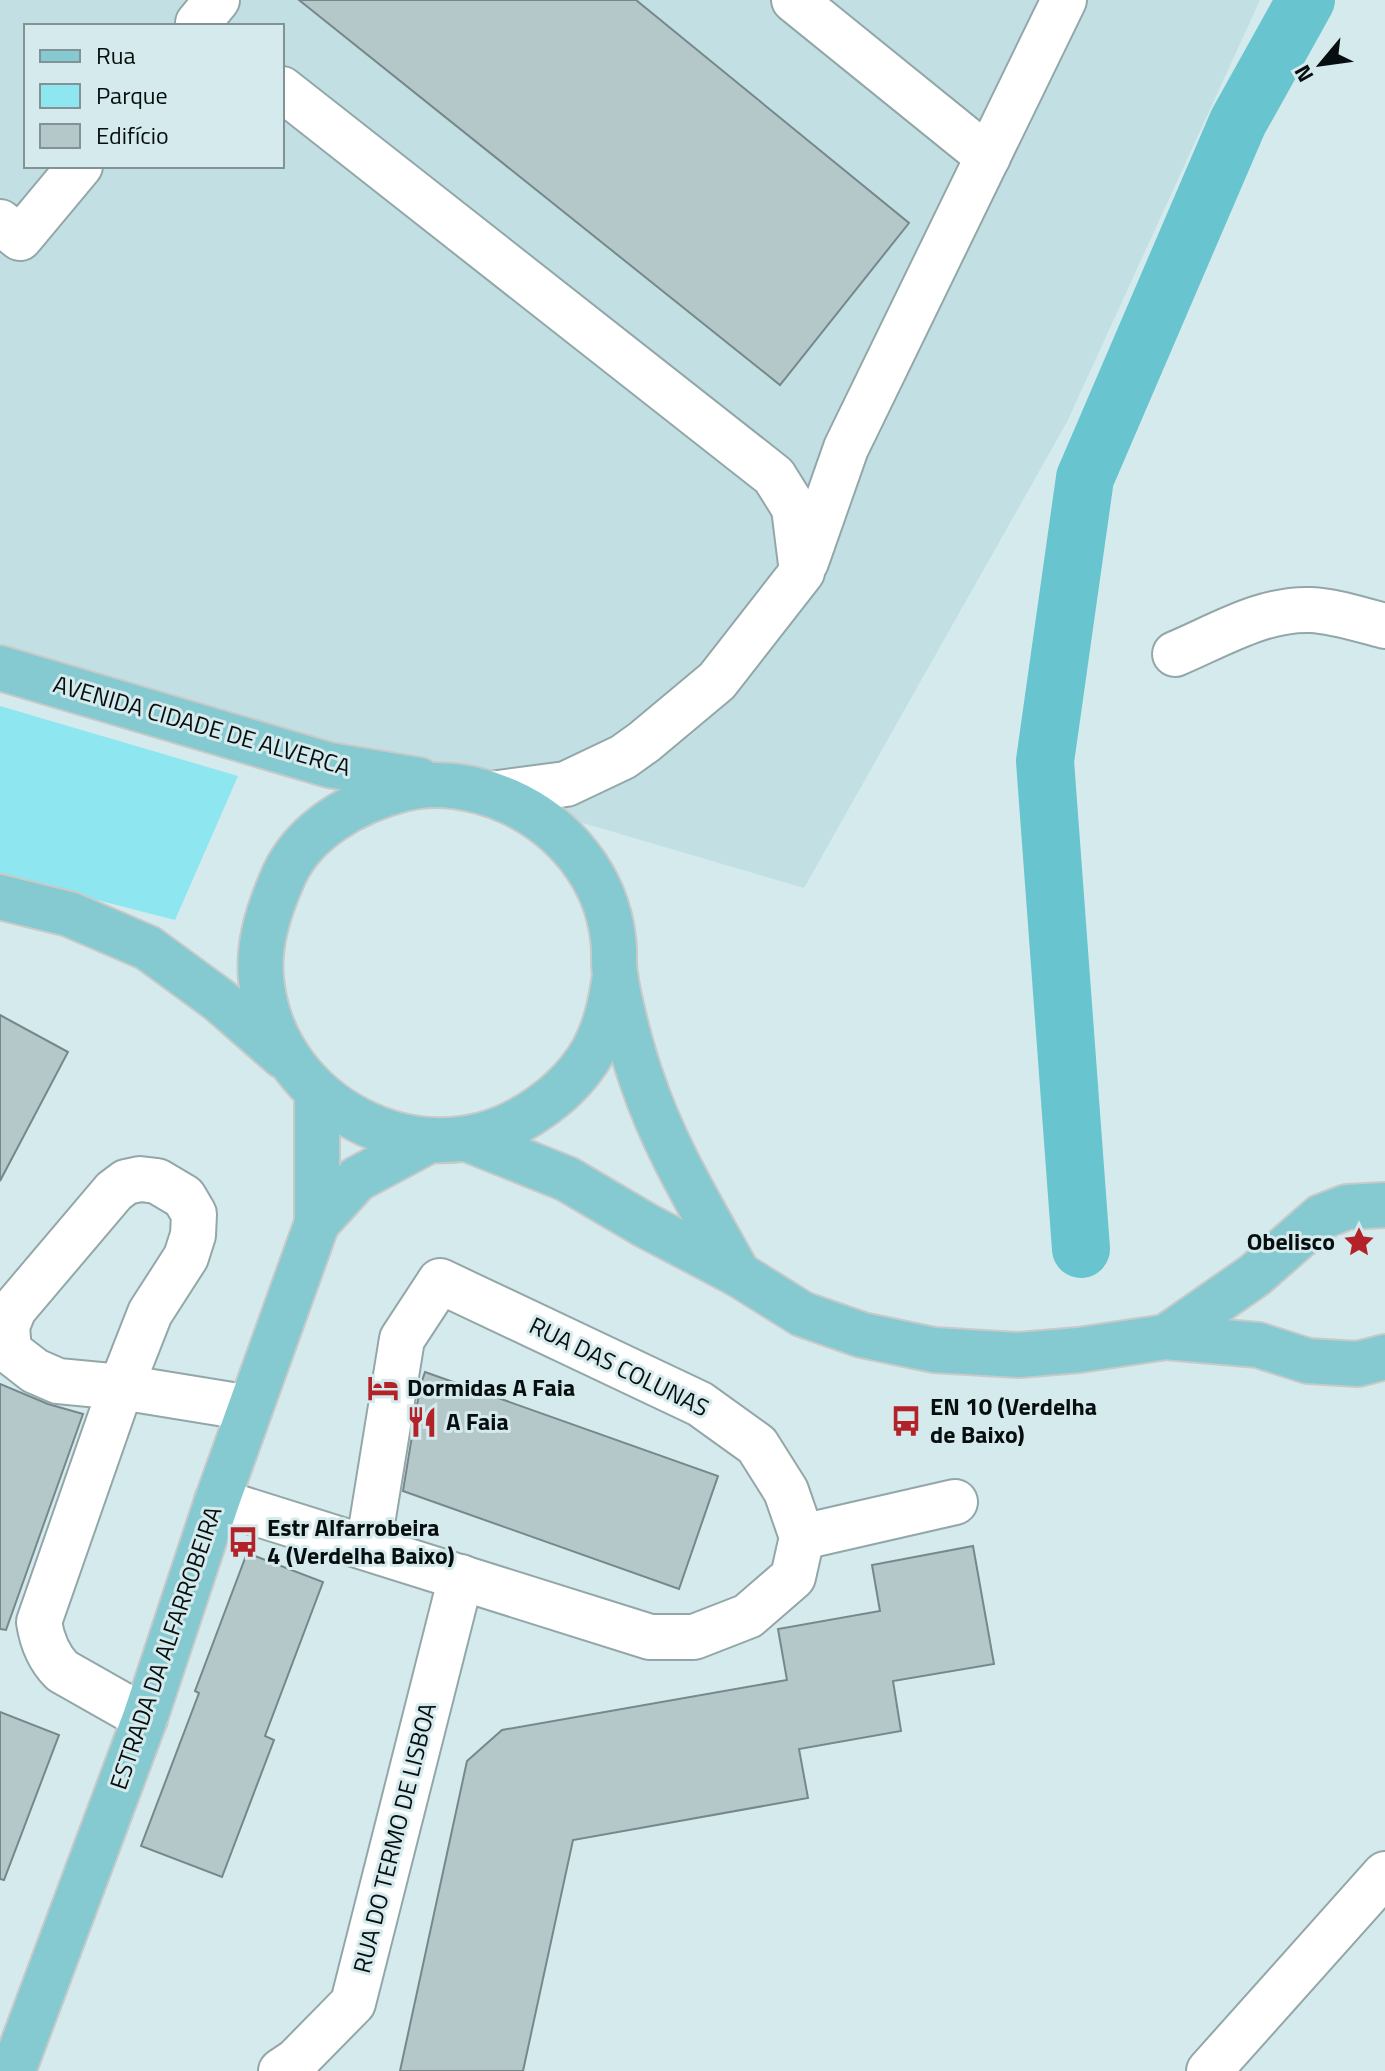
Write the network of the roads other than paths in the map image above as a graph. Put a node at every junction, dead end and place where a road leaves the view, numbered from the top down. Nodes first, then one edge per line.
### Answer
1 (794, 0) edge
2 (1064, 0) edge
3 (284, 91) edge
4 (988, 157) junction
5 (78, 168) edge
6 (0, 222) edge
7 (802, 572) junction
8 (1385, 626) edge
9 (1175, 654) dead end
10 (0, 668) edge
11 (472, 789) junction
12 (0, 897) edge
13 (615, 976) junction
14 (304, 1078) junction
15 (447, 1140) junction
16 (1385, 1205) edge
17 (317, 1223) junction
18 (738, 1274) junction
19 (1166, 1337) junction
20 (1385, 1357) edge
21 (121, 1387) junction
22 (250, 1408) junction
23 (217, 1501) junction
24 (955, 1502) dead end
25 (802, 1537) junction
26 (368, 1548) junction
27 (461, 1577) junction
28 (145, 1718) junction
29 (1385, 1874) edge
30 (13, 2071) edge
31 (281, 2071) edge
32 (1209, 2071) edge

1 - 4 street
2 - 4 street
3 - 7 street
4 - 7 street
5 - 6 street
7 - 11 street
8 - 9 street
10 - 11 main road, AVENIDA CIDADE DE ALVERCA
11 - 13 main road
11 - 14 main road
12 - 14 main road
13 - 15 main road
13 - 18 main road
14 - 15 main road
14 - 17 main road, ESTRADA DA ALFARROBEIRA
15 - 17 main road, ESTRADA DA ALFARROBEIRA
15 - 18 main road
16 - 19 main road
17 - 22 main road, ESTRADA DA ALFARROBEIRA
18 - 19 main road
19 - 20 main road
21 - 21 street
21 - 22 street
21 - 28 street
22 - 23 main road, ESTRADA DA ALFARROBEIRA
23 - 26 street
23 - 28 main road, ESTRADA DA ALFARROBEIRA
24 - 25 street
25 - 26 street, RUA DAS COLUNAS
25 - 27 street
26 - 27 street
27 - 31 street, RUA DO TERMO DE LISBOA
28 - 30 main road, ESTRADA DA ALFARROBEIRA
29 - 32 street

